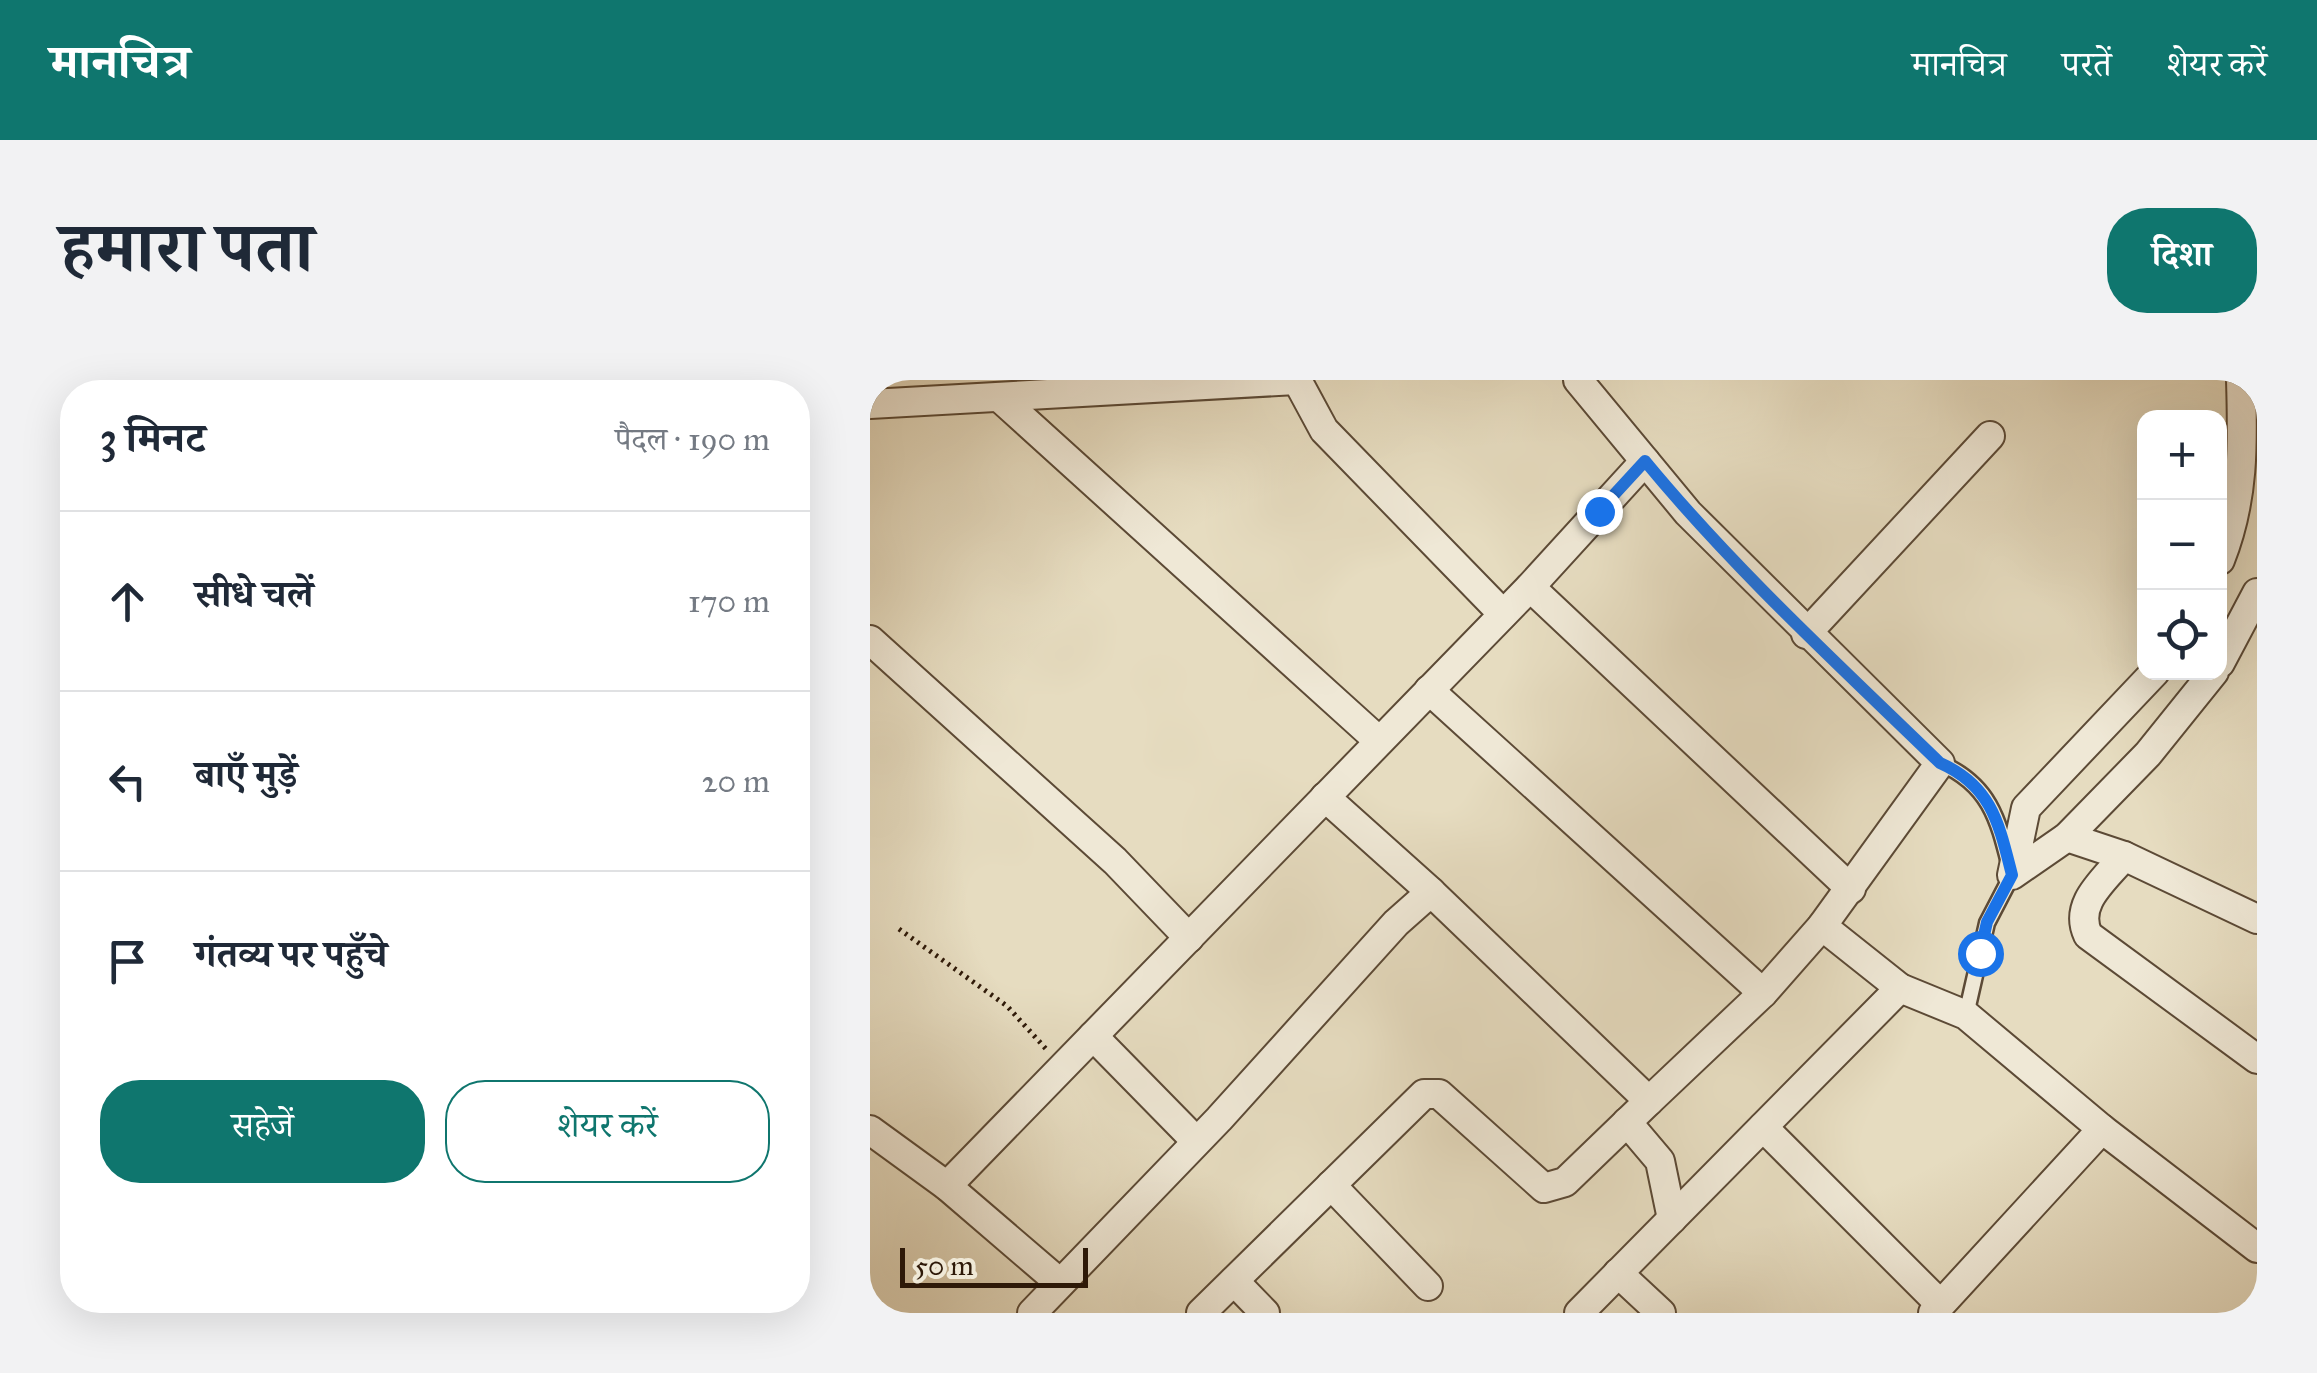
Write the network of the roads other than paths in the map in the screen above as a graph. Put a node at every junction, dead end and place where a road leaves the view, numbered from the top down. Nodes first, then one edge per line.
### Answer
1 (1296, 380) edge
2 (1578, 380) edge
3 (2241, 380) edge
4 (999, 397) junction
5 (870, 404) edge
6 (1990, 436) dead end
7 (1645, 461) junction
8 (2227, 542) edge
9 (1530, 587) junction
10 (2257, 593) edge
11 (1503, 614) junction
12 (1806, 634) junction
13 (870, 640) edge
14 (2227, 650) edge
15 (2147, 680) edge
16 (2208, 680) edge
17 (1429, 690) junction
18 (1380, 741) junction
19 (1940, 763) junction
20 (1325, 797) junction
21 (2067, 837) junction
22 (2124, 856) junction
23 (2012, 875) junction
24 (1851, 889) junction
25 (1431, 892) junction
26 (2257, 919) edge
27 (1822, 926) junction
28 (1189, 938) junction
29 (1900, 988) junction
30 (1763, 993) junction
31 (1966, 1015) junction
32 (1093, 1036) junction
33 (2257, 1059) edge
34 (1648, 1101) junction
35 (1626, 1122) junction
36 (1762, 1127) junction
37 (870, 1130) edge
38 (2102, 1130) junction
39 (1196, 1141) junction
40 (1332, 1185) junction
41 (946, 1186) junction
42 (1672, 1219) junction
43 (2257, 1248) edge
44 (1618, 1274) junction
45 (1234, 1281) junction
46 (1060, 1283) junction
47 (1428, 1286) dead end
48 (1936, 1308) edge
49 (1032, 1313) edge
50 (1201, 1313) edge
51 (1265, 1313) edge
52 (1579, 1313) edge
53 (1661, 1313) edge

1 - 4 street
1 - 11 street
2 - 7 street
3 - 8 street
4 - 5 street
4 - 18 street
6 - 12 street
7 - 9 street
7 - 12 street
9 - 11 street
9 - 24 street
10 - 14 street
11 - 17 street
12 - 19 street
13 - 28 street
15 - 23 street
16 - 21 street
17 - 18 street
17 - 30 street
18 - 20 street
19 - 23 lane
19 - 24 street
20 - 25 street
20 - 28 street
21 - 22 street
21 - 23 street
22 - 26 street
22 - 33 street
23 - 31 lane
24 - 27 street
25 - 34 street
25 - 39 street
27 - 29 street
27 - 30 street
28 - 32 street
29 - 31 street
29 - 36 street
30 - 34 street
31 - 38 street
32 - 39 street
32 - 41 street
34 - 35 street
35 - 40 street
35 - 42 street
36 - 42 street
36 - 48 street
37 - 41 street
38 - 43 street
38 - 48 street
39 - 46 street
40 - 45 street
40 - 47 street
41 - 46 street
42 - 44 street
44 - 52 street
44 - 53 street
45 - 50 street
45 - 51 street
46 - 49 street

